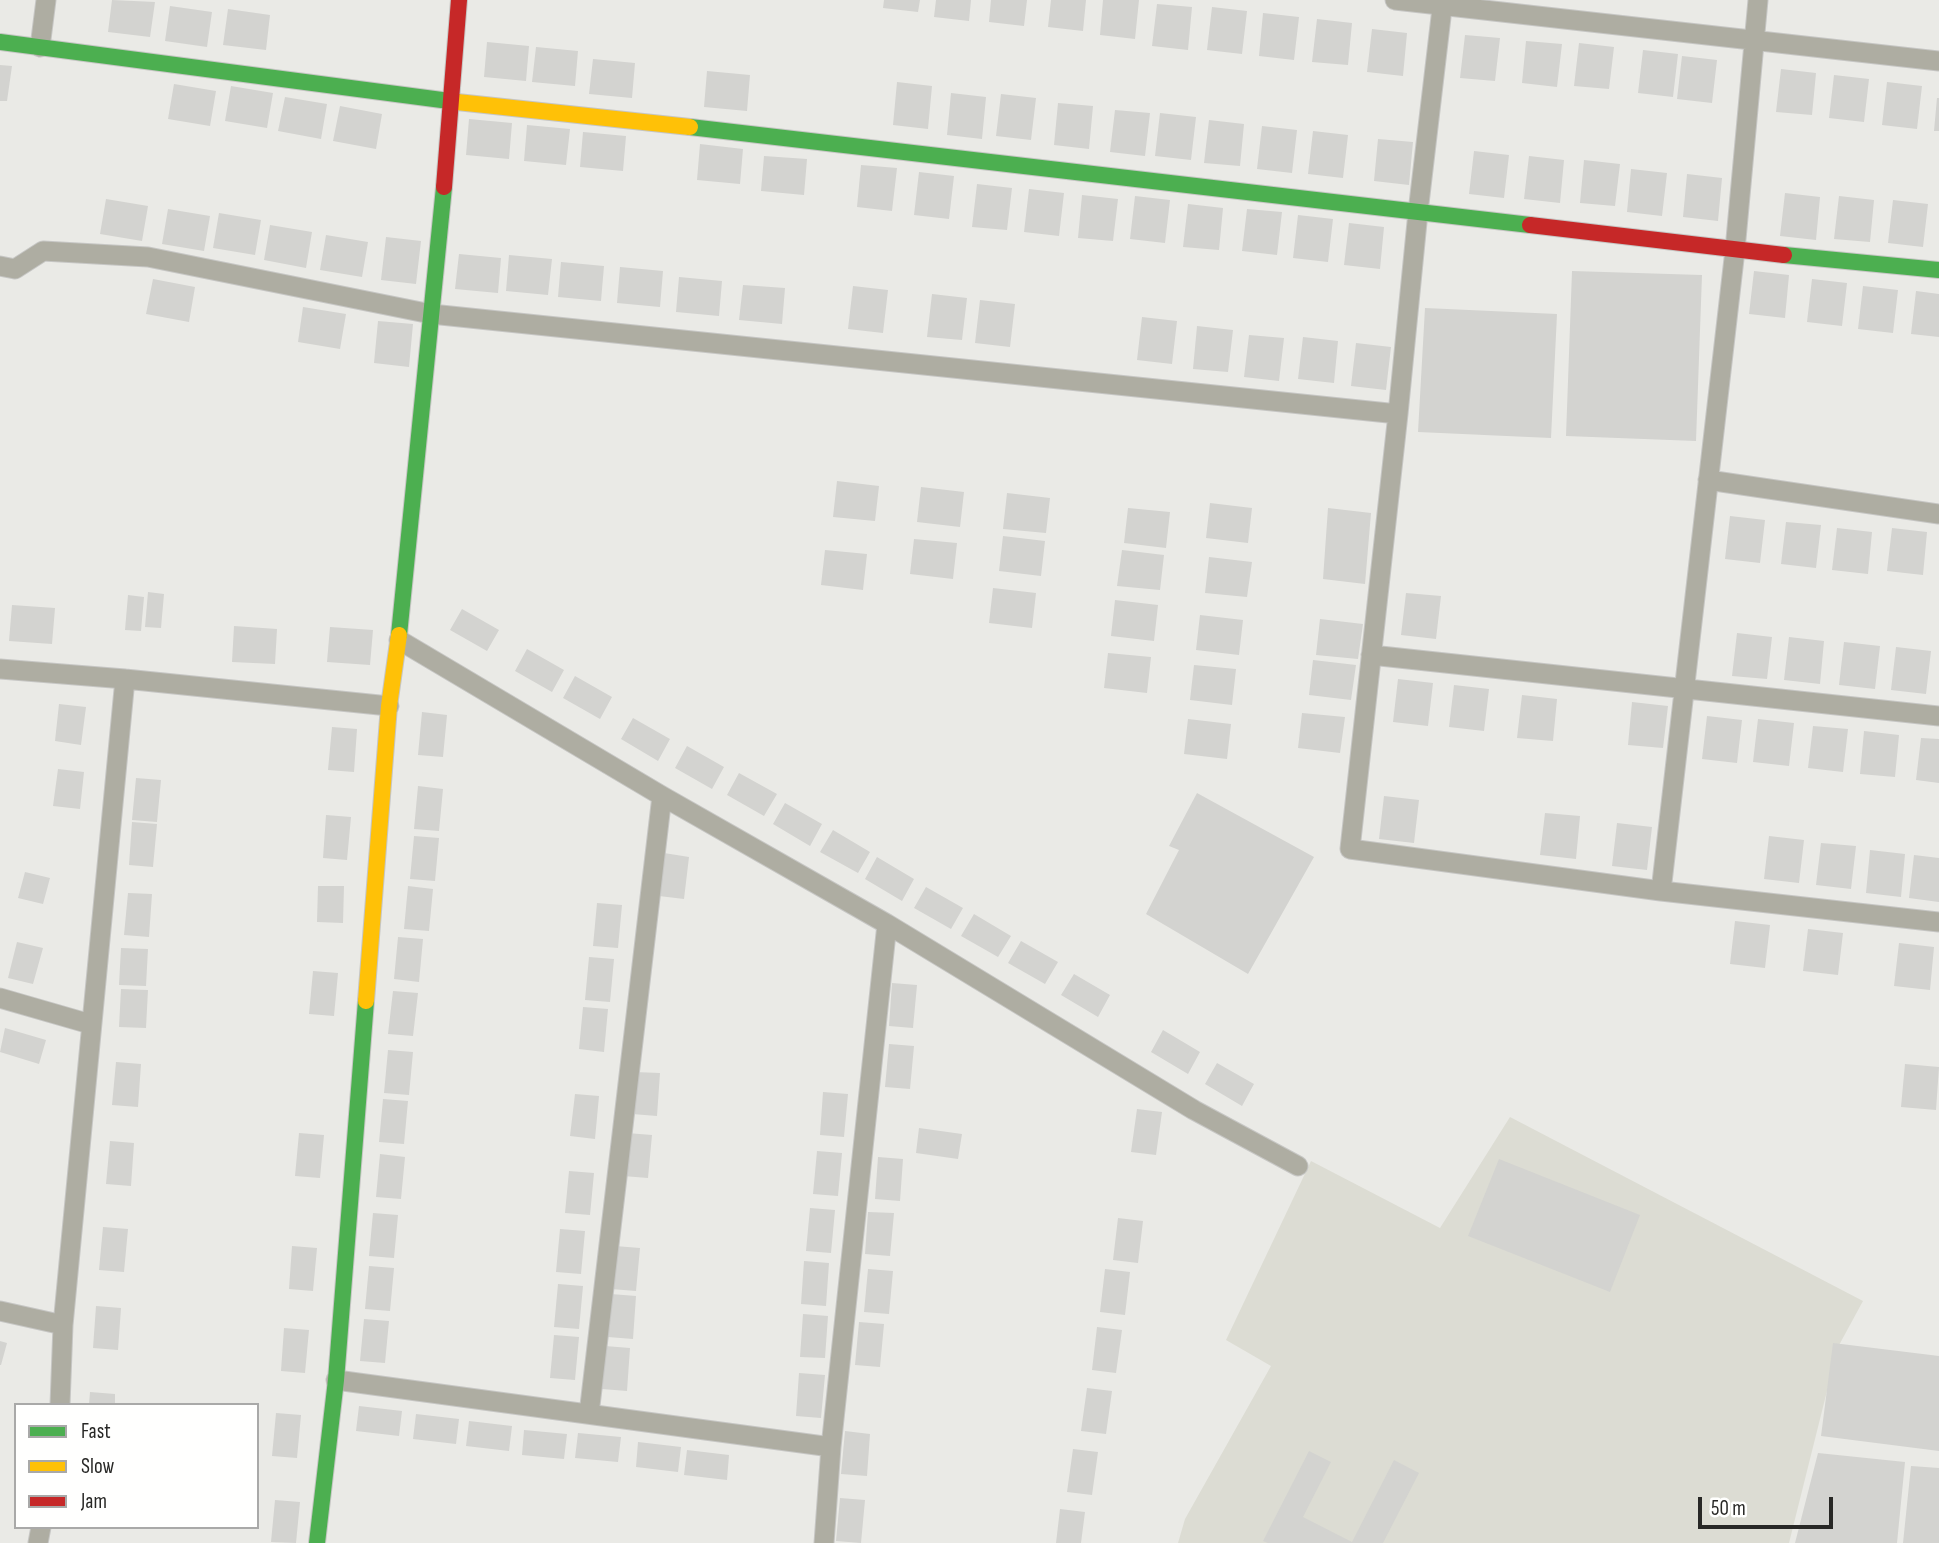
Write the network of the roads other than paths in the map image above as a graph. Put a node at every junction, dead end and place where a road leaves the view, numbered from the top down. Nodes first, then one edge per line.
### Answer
1 (46, 0) edge
2 (459, 0) edge
3 (1395, 0) edge
4 (1758, 0) edge
5 (1442, 3) edge
6 (1755, 41) junction
7 (0, 42) edge
8 (40, 47) junction
9 (1939, 61) edge
10 (452, 101) junction
11 (1418, 212) junction
12 (1735, 250) junction
13 (0, 266) edge
14 (1939, 270) edge
15 (431, 314) junction
16 (1398, 414) junction
17 (1708, 480) junction
18 (1939, 514) edge
19 (399, 639) junction
20 (1371, 655) junction
21 (0, 669) edge
22 (125, 679) junction
23 (1684, 687) junction
24 (389, 706) junction
25 (1939, 716) edge
26 (662, 796) junction
27 (1661, 891) junction
28 (1939, 922) edge
29 (887, 925) junction
30 (0, 998) edge
31 (90, 1024) junction
32 (1298, 1166) dead end
33 (0, 1311) edge
34 (63, 1325) junction
35 (336, 1380) junction
36 (61, 1403) edge
37 (589, 1414) junction
38 (831, 1447) junction
39 (317, 1543) edge
40 (824, 1543) edge

1 - 8 street
2 - 10 street
3 - 5 street
4 - 6 street
5 - 6 street
5 - 11 street
6 - 9 street
6 - 12 street
7 - 8 street
8 - 10 street
10 - 11 street
10 - 15 street
11 - 12 street
11 - 16 street
12 - 14 street
12 - 17 street
13 - 15 street
15 - 16 street
15 - 19 street
16 - 20 street
17 - 18 street
17 - 23 street
19 - 24 street
19 - 26 street
20 - 23 street
20 - 27 street
21 - 22 street
22 - 24 street
22 - 31 street
23 - 25 street
23 - 27 street
24 - 35 street
26 - 29 street
26 - 37 street
27 - 28 street
29 - 32 street
29 - 38 street
30 - 31 street
31 - 34 street
33 - 34 street
34 - 36 street
35 - 37 street
35 - 39 street
37 - 38 street
38 - 40 street

